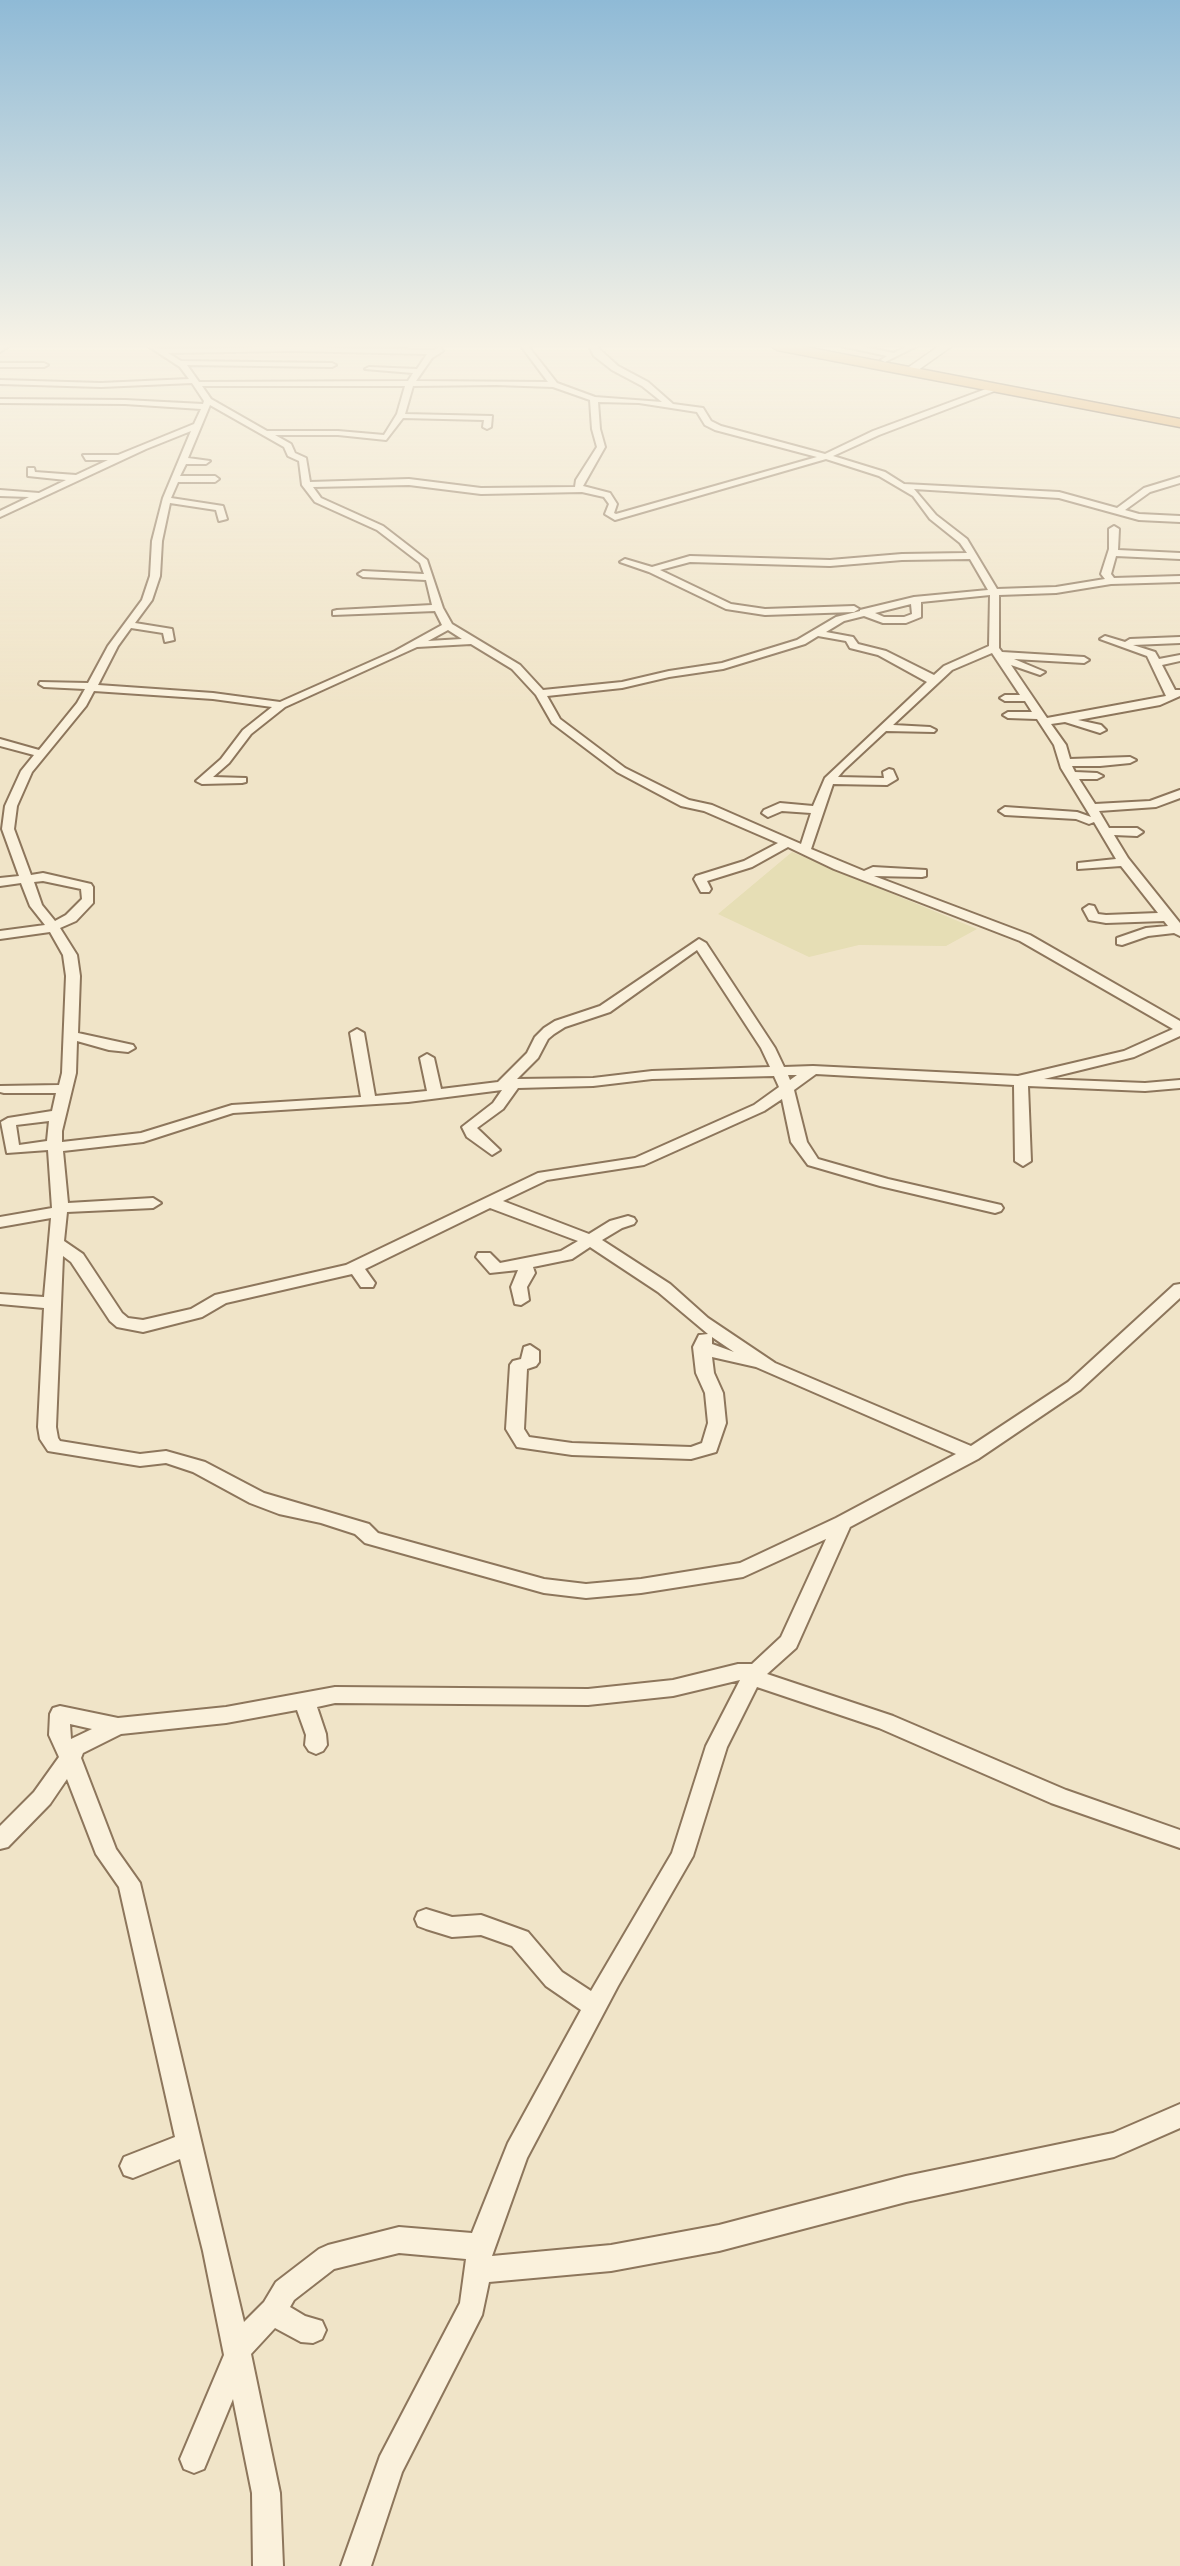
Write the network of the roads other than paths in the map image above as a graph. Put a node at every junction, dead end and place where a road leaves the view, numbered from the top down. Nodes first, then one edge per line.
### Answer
1 (106, 466) edge
2 (182, 466) edge
3 (304, 466) edge
4 (589, 466) edge
5 (797, 466) edge
6 (852, 466) edge
7 (31, 470) dead end
8 (79, 478) junction
9 (175, 479) junction
10 (216, 479) dead end
11 (1180, 480) edge
12 (306, 485) junction
13 (898, 486) junction
14 (582, 489) junction
15 (0, 493) edge
16 (42, 495) junction
17 (167, 500) junction
18 (1120, 510) junction
19 (0, 514) edge
20 (222, 519) dead end
21 (1180, 519) edge
22 (1114, 529) dead end
23 (1113, 553) junction
24 (973, 556) junction
25 (1180, 556) edge
26 (625, 562) dead end
27 (652, 570) junction
28 (363, 574) dead end
29 (430, 577) junction
30 (1180, 579) edge
31 (1111, 581) junction
32 (994, 592) junction
33 (916, 600) junction
34 (876, 609) junction
35 (439, 610) junction
36 (864, 612) junction
37 (337, 613) dead end
38 (385, 616) dead end
39 (129, 625) junction
40 (448, 626) junction
41 (817, 633) junction
42 (1105, 639) dead end
43 (169, 640) dead end
44 (1180, 640) edge
45 (471, 641) junction
46 (413, 645) junction
47 (1143, 646) junction
48 (998, 655) junction
49 (1180, 658) edge
50 (1084, 660) dead end
51 (1157, 663) junction
52 (1040, 672) dead end
53 (933, 683) junction
54 (44, 684) dead end
55 (92, 687) junction
56 (540, 694) junction
57 (1176, 694) edge
58 (1005, 698) dead end
59 (1028, 698) junction
60 (281, 705) junction
61 (1008, 714) dead end
62 (1043, 719) junction
63 (1063, 719) junction
64 (882, 728) junction
65 (930, 730) dead end
66 (1100, 730) dead end
67 (1057, 741) junction
68 (0, 742) edge
69 (41, 754) junction
70 (1131, 760) dead end
71 (1065, 762) junction
72 (889, 772) dead end
73 (1071, 775) junction
74 (1097, 776) dead end
75 (242, 780) dead end
76 (829, 780) junction
77 (20, 786) junction
78 (1180, 794) edge
79 (0, 803) edge
80 (817, 810) junction
81 (1005, 811) dead end
82 (768, 813) dead end
83 (1092, 816) junction
84 (1077, 825) dead end
85 (1104, 831) junction
86 (1137, 832) dead end
87 (787, 843) junction
88 (805, 850) junction
89 (1124, 862) junction
90 (1082, 866) dead end
91 (922, 873) dead end
92 (865, 876) junction
93 (26, 880) junction
94 (0, 882) edge
95 (705, 889) dead end
96 (1089, 909) dead end
97 (1175, 924) edge
98 (52, 927) junction
99 (0, 935) edge
100 (1122, 941) dead end
101 (1180, 1027) edge
102 (1180, 1031) edge
103 (357, 1033) dead end
104 (72, 1036) junction
105 (128, 1048) dead end
106 (428, 1058) dead end
107 (813, 1070) junction
108 (777, 1071) junction
109 (1021, 1080) junction
110 (508, 1084) junction
111 (1180, 1084) edge
112 (4, 1089) dead end
113 (65, 1089) junction
114 (787, 1089) junction
115 (435, 1094) junction
116 (369, 1101) junction
117 (58, 1115) junction
118 (56, 1146) junction
119 (6, 1150) edge
120 (492, 1150) dead end
121 (1023, 1161) dead end
122 (490, 1202) junction
123 (153, 1203) dead end
124 (995, 1208) dead end
125 (60, 1210) junction
126 (628, 1221) dead end
127 (0, 1222) edge
128 (591, 1240) junction
129 (56, 1243) junction
130 (484, 1257) dead end
131 (524, 1264) junction
132 (355, 1267) junction
133 (367, 1283) dead end
134 (1180, 1289) edge
135 (0, 1299) edge
136 (521, 1300) dead end
137 (52, 1303) junction
138 (710, 1327) junction
139 (702, 1347) junction
140 (530, 1351) dead end
141 (762, 1362) junction
142 (972, 1454) junction
143 (843, 1523) junction
144 (754, 1675) junction
145 (305, 1701) junction
146 (118, 1726) junction
147 (316, 1745) dead end
148 (70, 1758) junction
149 (1180, 1839) edge
150 (0, 1840) edge
151 (426, 1919) dead end
152 (595, 2007) junction
153 (1180, 2116) edge
154 (189, 2143) junction
155 (133, 2166) dead end
156 (479, 2258) junction
157 (273, 2311) junction
158 (313, 2330) dead end
159 (237, 2353) junction
160 (194, 2459) dead end
161 (268, 2566) edge
162 (356, 2566) edge

1 - 8 street
2 - 9 street
3 - 12 street
4 - 14 street
5 - 14 street
6 - 13 street
7 - 8 street
8 - 16 street
9 - 10 street
9 - 17 street
11 - 18 street
12 - 14 street
12 - 29 street
13 - 18 street
13 - 24 street
15 - 16 street
16 - 19 street
17 - 20 street
17 - 39 street
18 - 21 street
22 - 23 street
23 - 25 street
23 - 31 street
24 - 27 street
24 - 32 street
26 - 27 street
27 - 34 street
28 - 29 street
29 - 35 street
30 - 31 street
31 - 32 street
32 - 33 street
32 - 48 street
33 - 34 street
33 - 36 street
34 - 36 street
35 - 37 street
35 - 38 street
35 - 40 street
36 - 41 street
39 - 43 street
39 - 55 street
40 - 45 street
40 - 46 street
41 - 53 street
41 - 56 street
42 - 47 street
44 - 47 street
45 - 46 street
45 - 56 street
46 - 60 street
47 - 51 street
48 - 50 street
48 - 52 street
48 - 53 street
48 - 59 street
49 - 51 street
51 - 57 street
53 - 64 street
54 - 55 street
55 - 60 street
55 - 69 street
56 - 87 street
57 - 63 street
58 - 59 street
59 - 62 street
60 - 75 street
61 - 62 street
62 - 63 street
62 - 67 street
63 - 66 street
63 - 67 street
64 - 65 street
64 - 76 street
67 - 71 street
68 - 69 street
69 - 77 street
70 - 71 street
71 - 73 street
72 - 76 street
73 - 74 street
73 - 83 street
76 - 80 street
77 - 79 street
77 - 93 street
78 - 83 street
80 - 82 street
80 - 88 street
81 - 83 street
83 - 84 street
83 - 85 street
85 - 86 street
85 - 89 street
87 - 88 street
87 - 95 street
88 - 92 street
89 - 90 street
89 - 97 street
91 - 92 street
92 - 101 street
93 - 94 street
93 - 98 street
93 - 98 street
96 - 97 street
97 - 100 street
98 - 99 street
98 - 104 street
102 - 109 street
103 - 116 street
104 - 105 street
104 - 113 street
106 - 115 street
107 - 108 street
107 - 109 street
107 - 114 street
108 - 110 street
108 - 110 street
108 - 114 street
109 - 111 street
109 - 121 street
110 - 115 street
110 - 120 street
112 - 113 street
113 - 117 street
114 - 122 street
114 - 124 street
115 - 116 street
116 - 118 street
117 - 118 street
117 - 119 street
118 - 119 street
118 - 125 street
122 - 128 street
122 - 132 street
123 - 125 street
125 - 127 street
125 - 129 street
126 - 128 street
128 - 131 street
128 - 138 street
129 - 132 street
129 - 137 street
130 - 131 street
131 - 136 street
132 - 133 street
134 - 142 street
135 - 137 street
137 - 143 street
138 - 139 street
138 - 141 street
139 - 140 street
139 - 141 street
141 - 142 street
142 - 143 street
143 - 144 street
144 - 145 street
144 - 149 street
144 - 152 street
145 - 146 street
145 - 147 street
146 - 148 street
146 - 148 street
148 - 150 street
148 - 154 street
151 - 152 street
152 - 156 street
153 - 156 street
154 - 155 street
154 - 159 street
156 - 157 street
156 - 162 street
157 - 158 street
157 - 159 street
159 - 160 street
159 - 161 street

